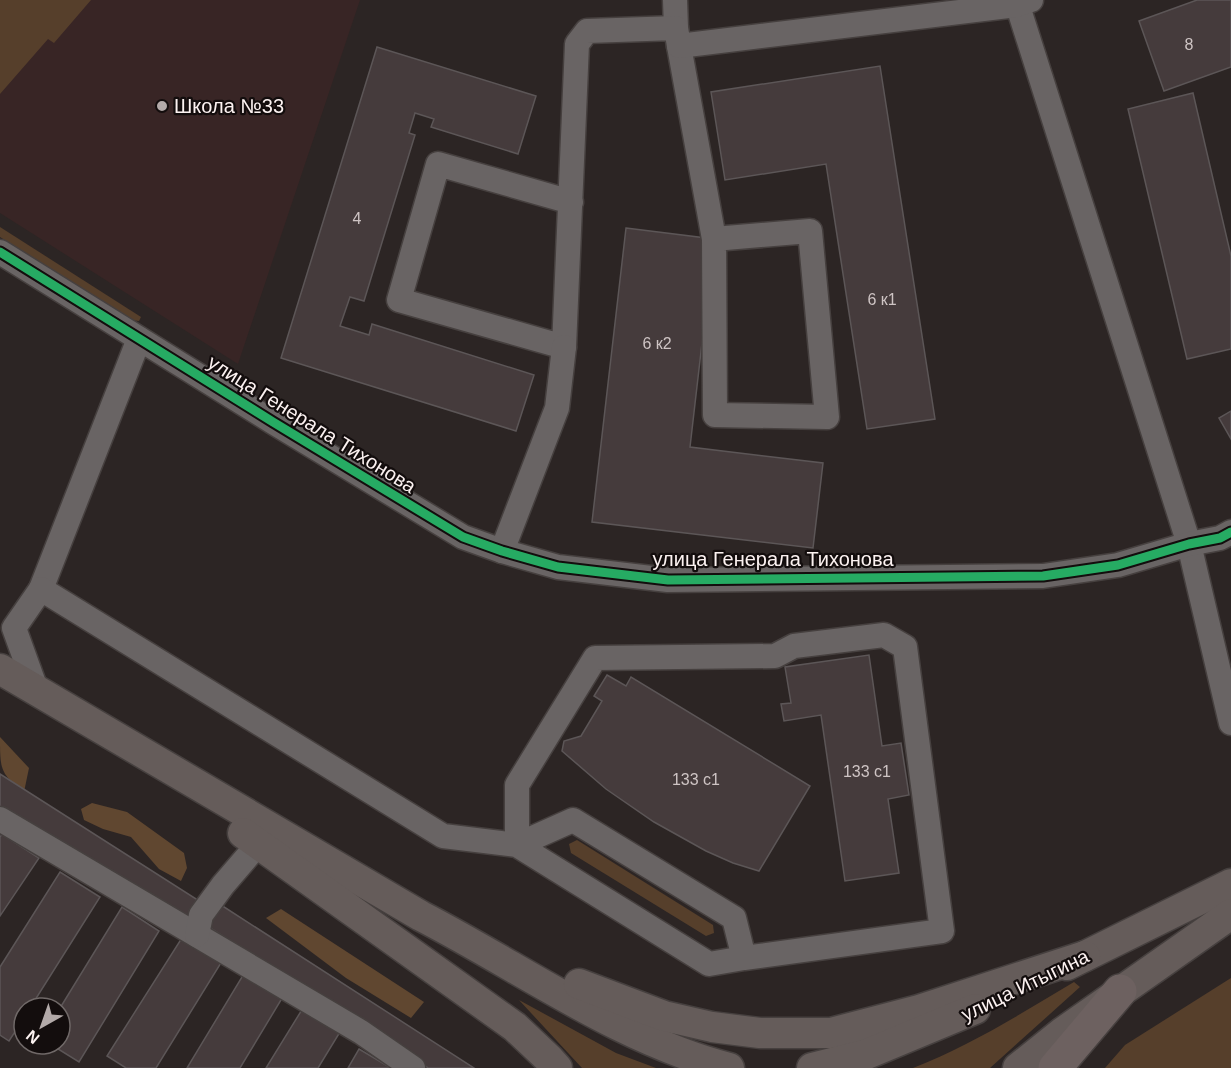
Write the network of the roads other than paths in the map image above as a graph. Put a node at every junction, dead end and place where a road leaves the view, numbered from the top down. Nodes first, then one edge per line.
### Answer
1 (675, 0) edge
2 (1021, 2) edge
3 (677, 37) junction
4 (571, 201) junction
5 (714, 239) junction
6 (0, 252) edge
7 (139, 339) junction
8 (564, 347) junction
9 (1231, 532) edge
10 (1189, 544) junction
11 (502, 551) junction
12 (41, 589) junction
13 (7, 631) edge
14 (0, 669) edge
15 (0, 678) edge
16 (36, 689) junction
17 (1231, 723) edge
18 (0, 819) edge
19 (259, 843) junction
20 (517, 845) junction
21 (1231, 884) edge
22 (1231, 914) edge
23 (197, 935) junction
24 (461, 936) junction
25 (418, 956) junction
26 (1085, 956) junction
27 (744, 958) junction
28 (1120, 991) junction
29 (414, 1068) edge
30 (529, 1068) edge
31 (557, 1068) edge
32 (729, 1068) edge
33 (812, 1068) edge
34 (1018, 1068) edge
35 (1055, 1068) edge

1 - 3 street
2 - 3 street
2 - 10 street
3 - 4 street
3 - 5 street
4 - 8 street
4 - 8 street
5 - 5 street
6 - 7 street, улица Генерала Тихонова
7 - 11 street, улица Генерала Тихонова
7 - 12 street
8 - 11 street
9 - 10 street, улица Генерала Тихонова
10 - 11 street, улица Генерала Тихонова
10 - 17 street
12 - 13 street
12 - 20 street
13 - 16 street
14 - 16 main road
15 - 19 main road
16 - 24 main road
18 - 23 street
19 - 23 street
19 - 25 main road
20 - 27 street
20 - 27 street
20 - 27 street
21 - 26 main road, улица Итыгина
22 - 28 main road
23 - 29 street
24 - 26 main road
24 - 32 main road
25 - 30 main road
25 - 31 main road
26 - 33 main road, улица Итыгина
28 - 34 main road
28 - 35 highway

